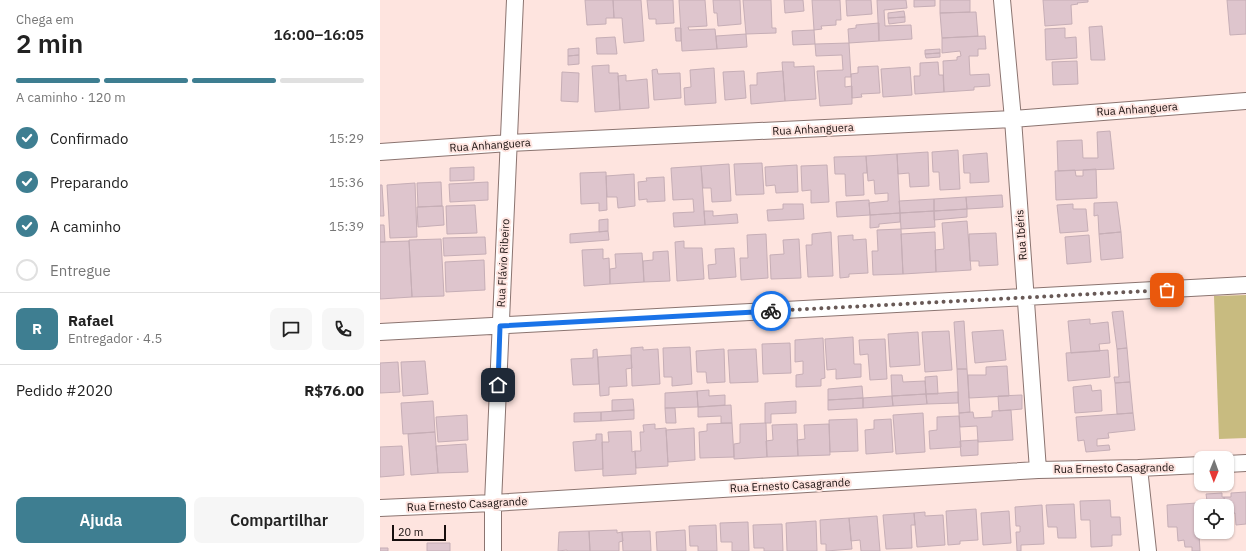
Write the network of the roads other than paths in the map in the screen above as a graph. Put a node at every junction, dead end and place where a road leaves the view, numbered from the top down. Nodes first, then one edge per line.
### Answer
1 (515, 0) edge
2 (1002, 0) edge
3 (1246, 101) edge
4 (1014, 119) junction
5 (509, 143) junction
6 (380, 152) edge
7 (1246, 286) edge
8 (1026, 297) junction
9 (500, 326) junction
10 (380, 332) edge
11 (1246, 463) edge
12 (1234, 464) edge
13 (1194, 465) edge
14 (1139, 468) junction
15 (1038, 470) junction
16 (493, 503) junction
17 (380, 508) edge
18 (493, 551) edge
19 (1148, 551) edge

1 - 5 street, Rua Flávio Ribeiro
2 - 4 street, Rua Ibéris
3 - 4 street, Rua Anhanguera
4 - 5 street, Rua Anhanguera
4 - 8 street, Rua Ibéris
5 - 6 street, Rua Anhanguera
5 - 9 street, Rua Flávio Ribeiro
7 - 8 street
8 - 9 street
8 - 15 street, Rua Ibéris
9 - 10 street
9 - 16 street, Rua Flávio Ribeiro
11 - 12 street
13 - 14 street, Rua Ernesto Casagrande
14 - 15 street, Rua Ernesto Casagrande
14 - 19 street
15 - 16 street, Rua Ernesto Casagrande
16 - 17 street, Rua Ernesto Casagrande
16 - 18 street, Rua Flávio Ribeiro

